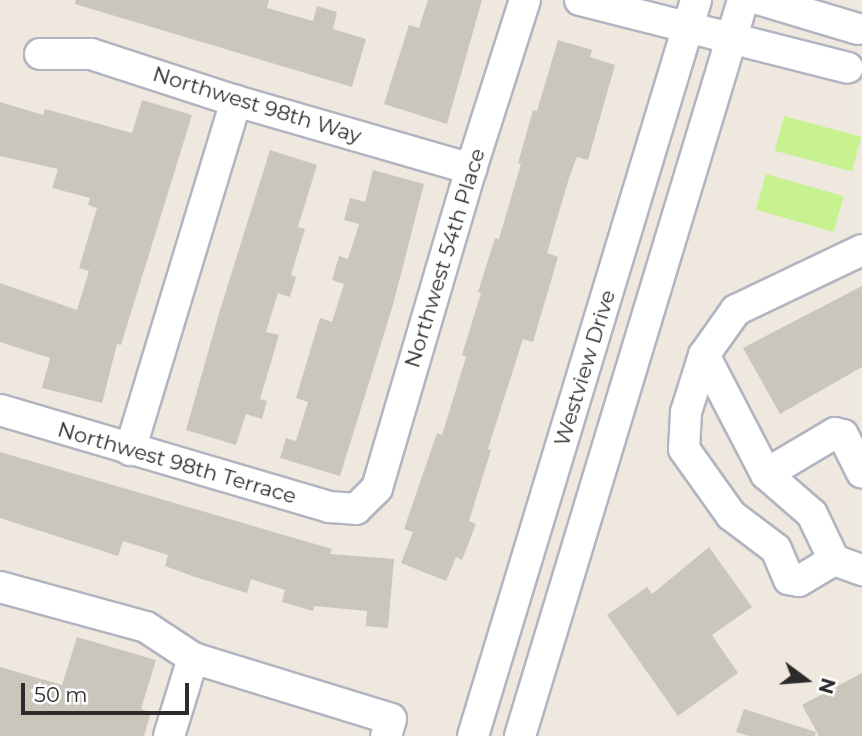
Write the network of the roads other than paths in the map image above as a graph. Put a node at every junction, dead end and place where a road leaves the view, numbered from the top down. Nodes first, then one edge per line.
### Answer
1 (526, 0) edge
2 (580, 0) edge
3 (696, 0) edge
4 (743, 0) edge
5 (761, 0) edge
6 (860, 27) edge
7 (688, 29) junction
8 (730, 39) junction
9 (40, 54) dead end
10 (855, 77) edge
11 (236, 102) junction
12 (471, 169) junction
13 (862, 250) edge
14 (704, 355) junction
15 (0, 410) edge
16 (130, 450) junction
17 (862, 473) edge
18 (766, 474) junction
19 (356, 509) joint
20 (834, 560) junction
21 (862, 570) edge
22 (0, 587) edge
23 (193, 658) junction
24 (169, 736) edge
25 (386, 736) edge
26 (473, 736) edge
27 (520, 736) edge

1 - 12 street, Northwest 54th Place
2 - 7 street
3 - 7 street, Westview Drive
4 - 8 street, Westview Drive
5 - 6 street
6 - 10 street
7 - 8 street
7 - 26 street, Westview Drive
8 - 10 street
8 - 27 street, Westview Drive
9 - 11 street, Northwest 98th Way
11 - 12 street, Northwest 98th Way
11 - 16 street
12 - 19 street, Northwest 54th Place
13 - 14 street
14 - 18 street
14 - 20 street
15 - 16 street, Northwest 98th Terrace
16 - 19 street, Northwest 98th Terrace
17 - 18 street
18 - 20 street
20 - 21 street
22 - 23 street
23 - 24 street
23 - 25 street

